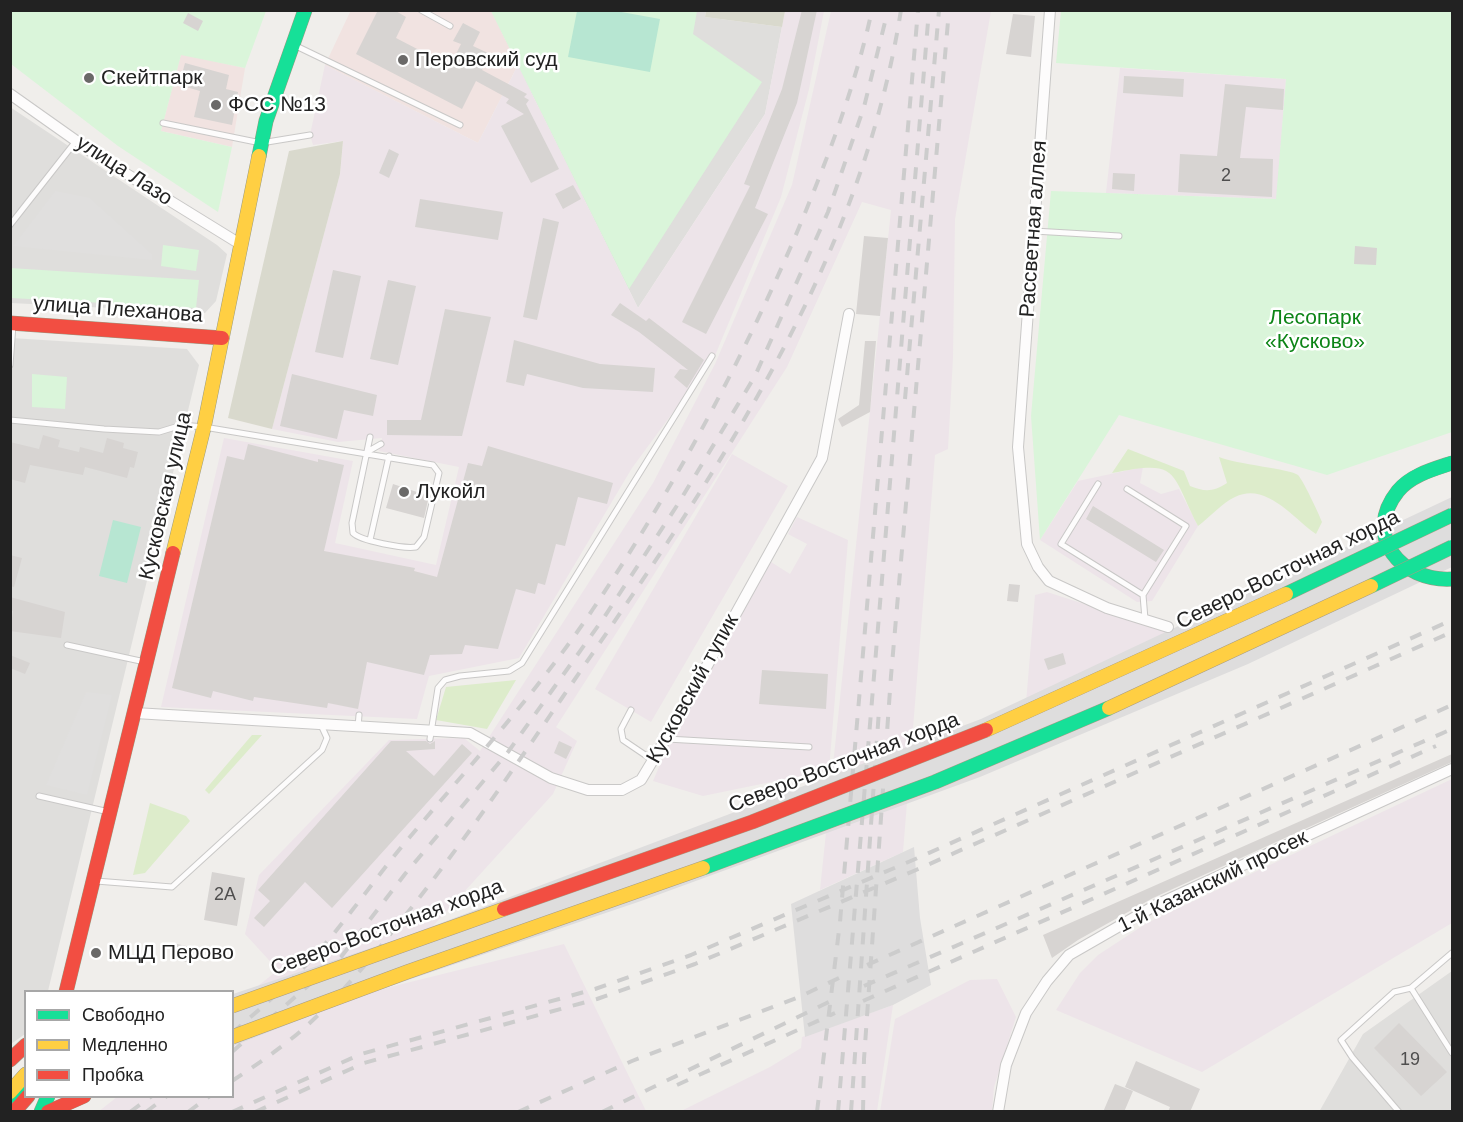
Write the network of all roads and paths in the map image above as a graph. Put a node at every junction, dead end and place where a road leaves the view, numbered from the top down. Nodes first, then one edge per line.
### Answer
1 (305, 10) edge
2 (421, 10) edge
3 (1050, 10) edge
4 (450, 26) dead end
5 (292, 44) junction
6 (10, 94) edge
7 (163, 123) dead end
8 (460, 124) dead end
9 (310, 135) dead end
10 (76, 140) junction
11 (261, 143) junction
12 (10, 225) edge
13 (1034, 231) junction
14 (1119, 236) dead end
15 (240, 244) junction
16 (849, 314) dead end
17 (12, 323) edge
18 (222, 338) junction
19 (712, 357) dead end
20 (10, 365) edge
21 (10, 420) edge
22 (204, 427) junction
23 (370, 437) dead end
24 (381, 444) dead end
25 (367, 452) junction
26 (389, 456) junction
27 (1452, 463) edge
28 (1098, 484) dead end
29 (1127, 489) dead end
30 (1452, 515) edge
31 (370, 540) junction
32 (1452, 547) edge
33 (1452, 579) edge
34 (1143, 595) junction
35 (1145, 621) junction
36 (1168, 627) dead end
37 (67, 645) dead end
38 (148, 663) junction
39 (631, 710) dead end
40 (135, 713) junction
41 (321, 725) junction
42 (429, 735) junction
43 (666, 738) junction
44 (809, 747) dead end
45 (654, 761) junction
46 (1452, 769) edge
47 (39, 796) dead end
48 (111, 812) junction
49 (94, 881) junction
50 (1452, 953) edge
51 (1411, 988) junction
52 (67, 990) edge
53 (234, 1005) edge
54 (234, 1036) edge
55 (24, 1047) edge
56 (1452, 1053) edge
57 (10, 1060) edge
58 (24, 1076) edge
59 (10, 1094) edge
60 (26, 1098) edge
61 (47, 1098) edge
62 (80, 1098) edge
63 (14, 1112) edge
64 (41, 1112) edge
65 (48, 1112) edge
66 (998, 1112) edge
67 (1399, 1112) edge

1 - 5 main road, Кусковская улица
2 - 4 lane
3 - 13 street, Рассветная аллея
5 - 8 lane
5 - 11 main road, Кусковская улица
6 - 10 street, улица Лазо
7 - 11 lane
9 - 11 lane
10 - 12 lane
10 - 15 street, улица Лазо
11 - 15 main road, Кусковская улица
13 - 14 lane
13 - 35 street, Рассветная аллея
15 - 18 main road, Кусковская улица
16 - 43 street, Кусковский тупик
17 - 18 main road, улица Плеханова
17 - 20 lane
18 - 22 main road, Кусковская улица
19 - 42 lane
21 - 22 lane
22 - 25 lane
22 - 38 main road, Кусковская улица
23 - 25 lane
24 - 25 lane
25 - 26 lane
25 - 31 lane
26 - 31 lane
26 - 31 lane
27 - 33 main road
28 - 34 lane
29 - 34 lane
30 - 53 main road, Северо-Восточная хорда, bridge
32 - 54 main road, bridge
34 - 35 lane
35 - 36 street, Рассветная аллея
37 - 38 lane
38 - 40 main road, Кусковская улица
39 - 45 lane
40 - 41 street, Кусковский тупик
40 - 48 main road, Кусковская улица
41 - 42 street, Кусковский тупик
41 - 49 lane
42 - 45 street, Кусковский тупик
43 - 44 lane
43 - 45 street, Кусковский тупик
46 - 66 street, 1-й Казанский просек
47 - 48 lane
48 - 49 main road, Кусковская улица
49 - 52 main road, Кусковская улица
50 - 51 lane
51 - 56 lane
51 - 67 lane
55 - 57 main road
58 - 59 main road
60 - 63 main road
61 - 64 main road
62 - 65 main road

